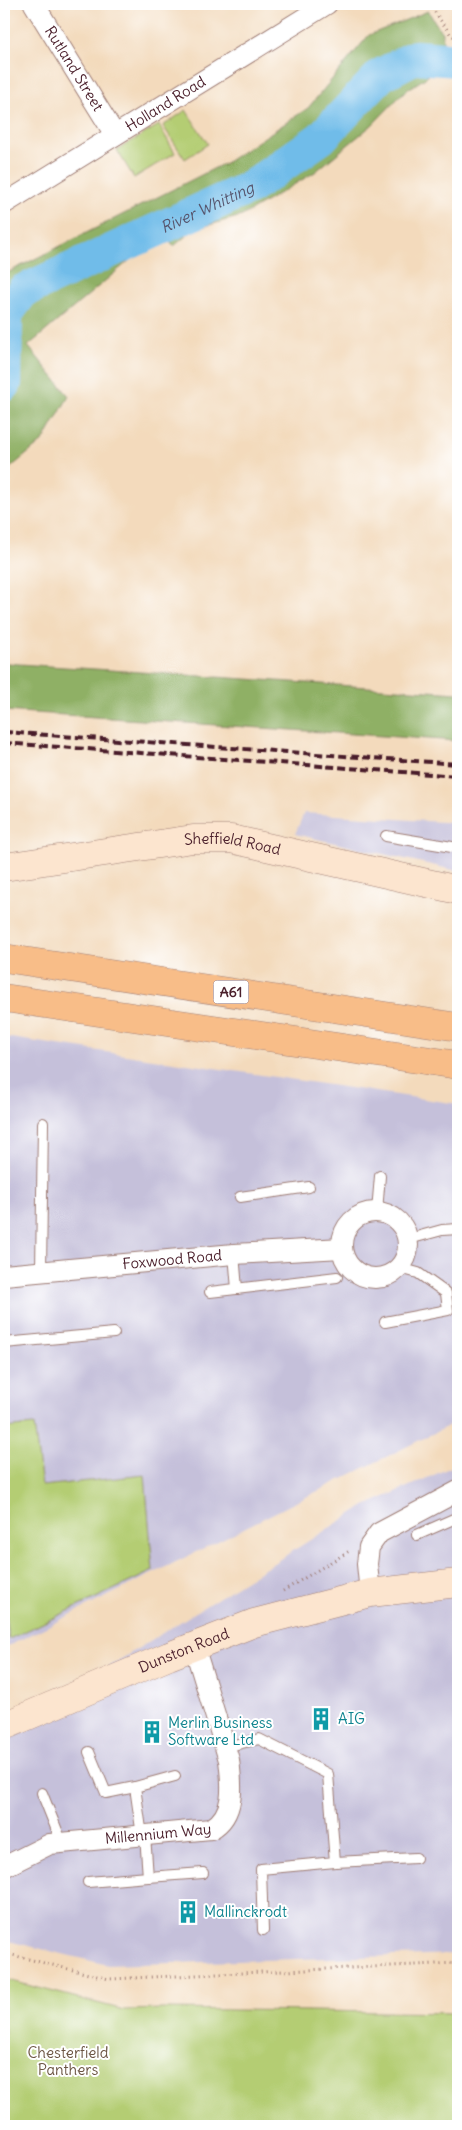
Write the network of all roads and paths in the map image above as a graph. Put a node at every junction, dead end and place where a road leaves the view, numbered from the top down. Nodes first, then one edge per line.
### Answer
1 (34, 4) edge
2 (328, 4) edge
3 (429, 4) edge
4 (458, 40) edge
5 (115, 135) junction
6 (4, 204) edge
7 (386, 836) dead end
8 (458, 848) edge
9 (4, 867) edge
10 (458, 890) edge
11 (4, 958) edge
12 (4, 998) edge
13 (458, 1027) edge
14 (458, 1065) edge
15 (43, 1123) dead end
16 (380, 1176) dead end
17 (310, 1187) dead end
18 (240, 1198) dead end
19 (377, 1211) junction
20 (458, 1229) edge
21 (409, 1239) junction
22 (342, 1248) junction
23 (234, 1254) junction
24 (400, 1268) junction
25 (41, 1271) junction
26 (4, 1275) edge
27 (337, 1277) dead end
28 (237, 1289) junction
29 (210, 1292) dead end
30 (385, 1322) dead end
31 (114, 1332) dead end
32 (4, 1343) edge
33 (458, 1491) edge
34 (458, 1517) edge
35 (379, 1533) junction
36 (417, 1535) dead end
37 (458, 1583) edge
38 (370, 1593) junction
39 (278, 1594) dead end
40 (194, 1646) junction
41 (4, 1726) edge
42 (224, 1747) junction
43 (89, 1752) dead end
44 (175, 1776) dead end
45 (135, 1786) junction
46 (42, 1793) dead end
47 (144, 1835) junction
48 (62, 1843) junction
49 (416, 1858) dead end
50 (335, 1862) junction
51 (4, 1867) edge
52 (204, 1873) dead end
53 (148, 1877) junction
54 (88, 1882) dead end
55 (263, 1930) dead end
56 (4, 1953) edge
57 (458, 1963) edge

1 - 5 street, Rutland Street
2 - 5 street, Holland Road
3 - 4 path
5 - 6 street, Holland Road
7 - 8 lane
9 - 10 main road, Sheffield Road
11 - 13 highway, A61
12 - 14 highway
15 - 25 lane
16 - 19 lane
17 - 18 lane
19 - 21 street
19 - 22 street
20 - 21 lane
21 - 24 street
22 - 23 street, Foxwood Road
22 - 24 street
23 - 25 street, Foxwood Road
23 - 28 lane
24 - 30 lane
25 - 26 street, Foxwood Road
27 - 28 lane
28 - 29 lane
31 - 32 lane
33 - 35 street
34 - 36 lane
35 - 38 street
35 - 39 path
37 - 38 main road, Dunston Road
38 - 40 main road, Dunston Road
40 - 41 main road, Dunston Road
40 - 42 street, Millennium Way
42 - 47 street, Millennium Way
42 - 50 lane
43 - 45 lane
44 - 45 lane
45 - 47 lane
46 - 48 lane
47 - 48 street, Millennium Way
47 - 53 lane
48 - 51 street, Millennium Way
49 - 50 lane
50 - 55 lane
52 - 53 lane
53 - 54 lane
56 - 57 path

